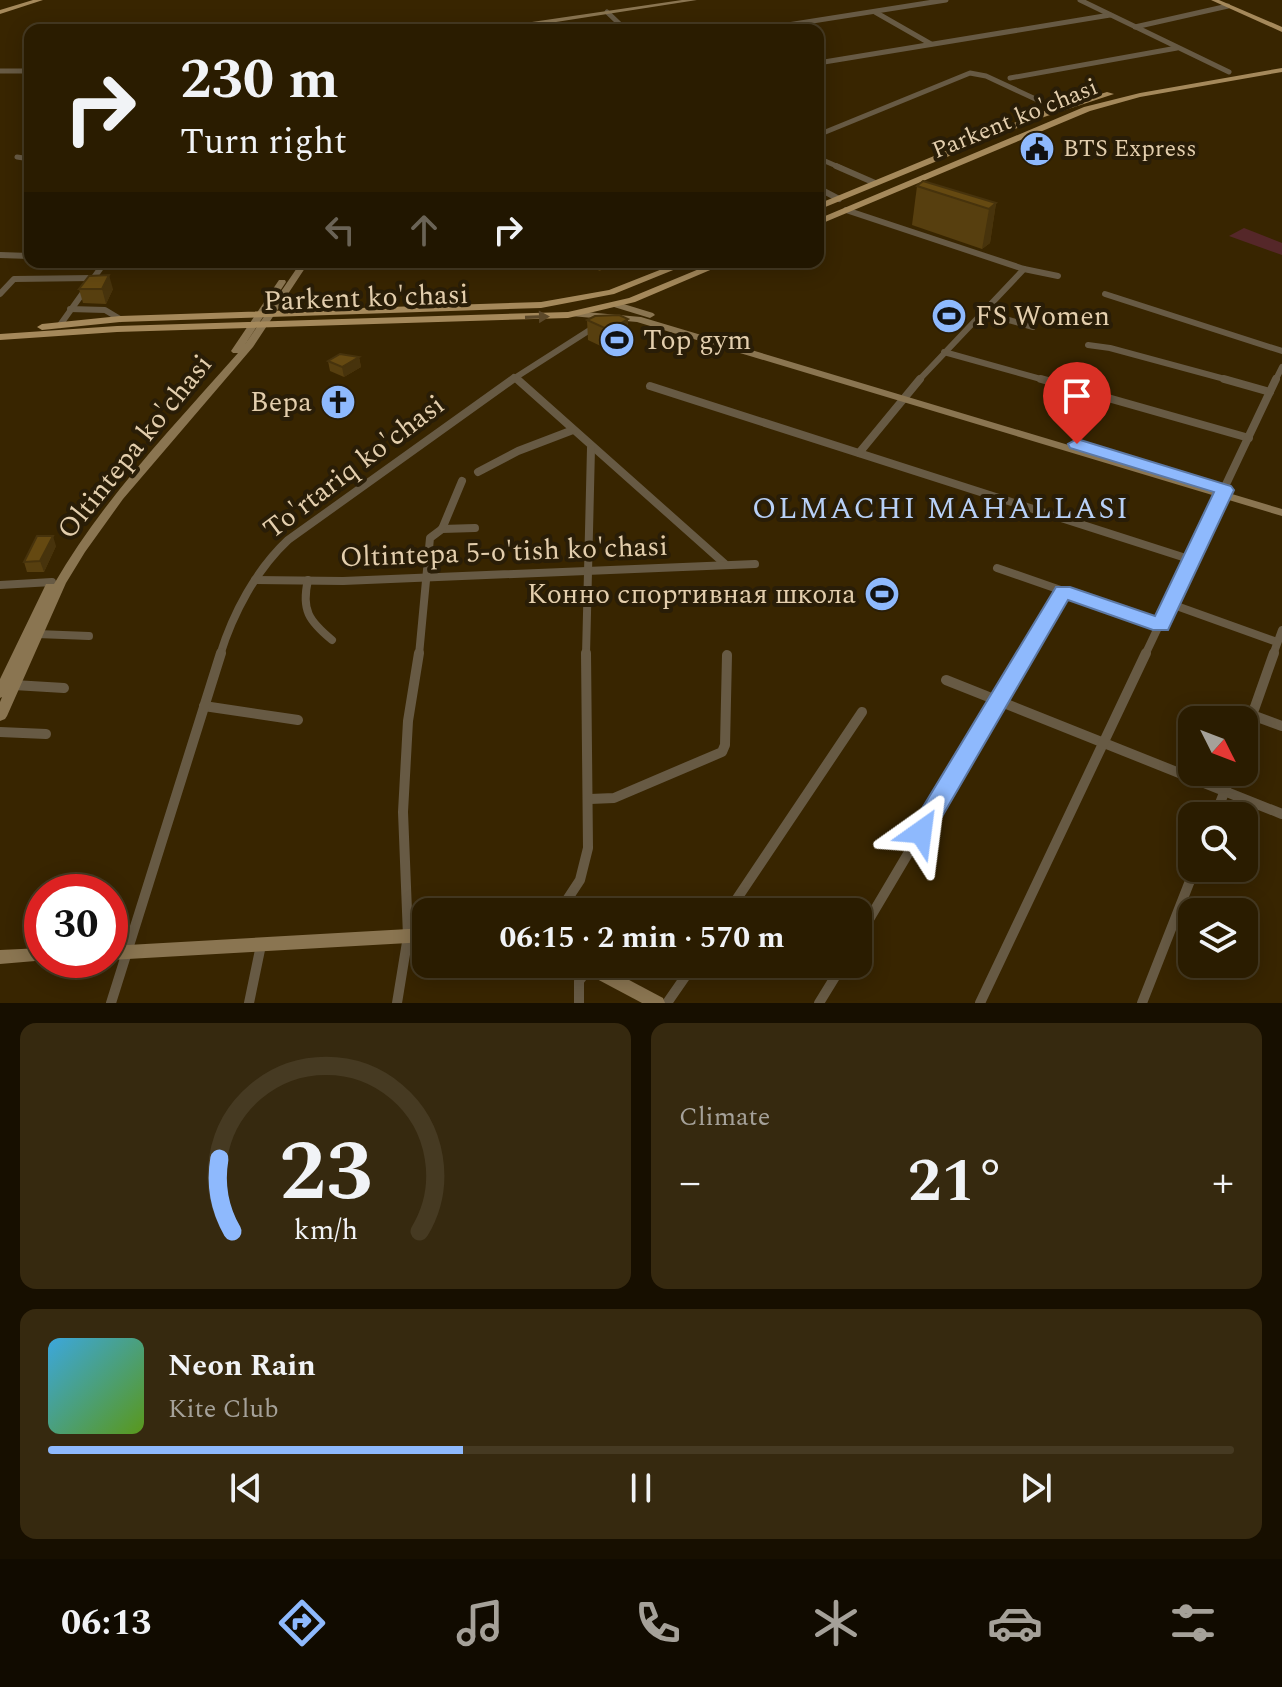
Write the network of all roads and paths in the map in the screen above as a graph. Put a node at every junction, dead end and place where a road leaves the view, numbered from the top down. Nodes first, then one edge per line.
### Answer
1 (40, 0) edge
2 (685, 0) edge
3 (694, 0) edge
4 (914, 0) edge
5 (946, 0) edge
6 (1080, 0) edge
7 (1214, 0) edge
8 (25, 2) edge
9 (1229, 3) edge
10 (921, 4) junction
11 (0, 11) edge
12 (874, 11) junction
13 (607, 12) junction
14 (1110, 15) junction
15 (1282, 23) edge
16 (524, 24) edge
17 (530, 24) edge
18 (620, 24) edge
19 (793, 24) edge
20 (1135, 27) junction
21 (1282, 30) edge
22 (931, 44) junction
23 (1177, 48) junction
24 (824, 62) edge
25 (1282, 63) edge
26 (1282, 70) edge
27 (0, 71) edge
28 (24, 71) edge
29 (1229, 72) junction
30 (1010, 78) dead end
31 (1057, 109) junction
32 (824, 133) edge
33 (17, 157) dead end
34 (24, 158) edge
35 (824, 161) edge
36 (875, 183) junction
37 (824, 191) edge
38 (839, 199) junction
39 (824, 205) edge
40 (846, 210) junction
41 (824, 219) edge
42 (0, 255) edge
43 (24, 256) edge
44 (101, 268) edge
45 (292, 268) edge
46 (301, 268) edge
47 (672, 268) edge
48 (710, 268) edge
49 (1024, 269) junction
50 (1058, 276) dead end
51 (92, 278) junction
52 (0, 294) edge
53 (605, 294) junction
54 (648, 294) junction
55 (1105, 294) dead end
56 (617, 305) junction
57 (70, 309) junction
58 (984, 313) junction
59 (270, 314) junction
60 (574, 314) junction
61 (638, 315) junction
62 (605, 317) junction
63 (120, 319) junction
64 (257, 322) junction
65 (60, 325) junction
66 (1033, 327) dead end
67 (0, 329) edge
68 (0, 337) edge
69 (1088, 345) dead end
70 (1282, 351) edge
71 (944, 352) junction
72 (1282, 367) edge
73 (514, 377) junction
74 (650, 386) dead end
75 (1270, 392) junction
76 (905, 395) junction
77 (573, 430) junction
78 (1249, 438) junction
79 (591, 448) junction
80 (859, 453) junction
81 (478, 472) dead end
82 (462, 481) dead end
83 (1223, 492) junction
84 (1282, 506) edge
85 (1282, 513) edge
86 (475, 528) dead end
87 (442, 529) junction
88 (1192, 560) junction
89 (725, 564) junction
90 (755, 564) dead end
91 (997, 568) dead end
92 (589, 572) junction
93 (428, 577) junction
94 (255, 580) junction
95 (308, 580) junction
96 (56, 582) junction
97 (0, 585) edge
98 (1063, 591) junction
99 (1171, 604) junction
100 (1161, 625) junction
101 (1282, 630) edge
102 (37, 634) junction
103 (89, 636) dead end
104 (332, 640) dead end
105 (1277, 642) junction
106 (727, 655) dead end
107 (946, 680) dead end
108 (64, 688) dead end
109 (6, 692) edge
110 (999, 700) junction
111 (204, 706) junction
112 (1255, 706) edge
113 (862, 712) dead end
114 (0, 716) edge
115 (1258, 717) edge
116 (298, 720) dead end
117 (1282, 726) edge
118 (0, 732) edge
119 (46, 734) dead end
120 (1106, 743) junction
121 (1227, 786) edge
122 (1225, 791) junction
123 (590, 799) junction
124 (1221, 802) edge
125 (1282, 814) edge
126 (1190, 882) edge
127 (568, 898) edge
128 (737, 898) edge
129 (872, 914) edge
130 (128, 924) edge
131 (408, 936) junction
132 (412, 936) edge
133 (261, 945) junction
134 (128, 952) edge
135 (24, 956) edge
136 (0, 957) edge
137 (114, 978) edge
138 (580, 978) edge
139 (611, 978) edge
140 (684, 978) edge
141 (834, 978) edge
142 (111, 1003) edge
143 (249, 1003) edge
144 (397, 1003) edge
145 (579, 1003) edge
146 (657, 1003) edge
147 (667, 1003) edge
148 (819, 1003) edge
149 (980, 1003) edge
150 (1142, 1003) edge

1 - 8 main road
2 - 13 street
3 - 13 street
4 - 10 street
5 - 10 street
6 - 14 street
7 - 9 main road
8 - 11 main road
9 - 15 main road
9 - 20 street
9 - 21 main road
10 - 12 street
12 - 19 street
12 - 22 street
13 - 16 street
13 - 17 street
13 - 18 street
14 - 20 street
14 - 22 street
20 - 23 street
22 - 24 street
23 - 29 street
23 - 30 street
25 - 29 main road, Parkent ko'chasi
26 - 40 main road, Parkent ko'chasi
27 - 28 street
29 - 31 main road, Parkent ko'chasi
31 - 32 street
31 - 36 main road, Parkent ko'chasi
33 - 34 street
35 - 36 street
36 - 38 main road, Parkent ko'chasi
37 - 38 street
38 - 39 main road, Parkent ko'chasi
40 - 41 main road, Parkent ko'chasi
40 - 49 street
42 - 43 street
44 - 51 street
45 - 64 street, Oltintepa ko'chasi
46 - 59 street
47 - 53 main road, Parkent ko'chasi
48 - 54 main road, Parkent ko'chasi
49 - 50 street
49 - 58 street
51 - 52 street
51 - 57 street
53 - 56 street
53 - 59 main road, Parkent ko'chasi
54 - 56 main road, Parkent ko'chasi
54 - 61 street
55 - 70 street
56 - 60 main road, Parkent ko'chasi
56 - 61 street
56 - 62 street, To'rtariq ko'chasi
57 - 63 street
57 - 65 street
58 - 66 street
58 - 71 street
59 - 64 main road, Parkent ko'chasi
60 - 62 street
64 -> 60 main road, Parkent ko'chasi
61 - 62 street
61 - 76 street
62 - 73 street, To'rtariq ko'chasi
63 - 64 main road, Parkent ko'chasi
63 - 65 main road, Parkent ko'chasi
64 - 68 main road, Parkent ko'chasi
64 - 96 street, Oltintepa ko'chasi
65 - 67 main road, Parkent ko'chasi
69 - 75 street
71 - 76 street
71 - 78 street
72 - 75 street
73 - 77 street
73 - 94 street, To'rtariq ko'chasi
74 - 80 street
75 - 78 street
76 - 80 street
76 - 83 street
77 - 79 street
77 - 81 street
78 - 83 street
79 - 89 street
79 - 92 street
80 - 88 street
82 - 87 street
83 - 84 street
83 - 85 street
83 - 88 street
86 - 87 street
87 - 93 street
88 - 99 street
89 - 90 street, Oltintepa 5-o'tish ko'chasi
89 - 92 street, Oltintepa 5-o'tish ko'chasi
91 - 98 street
92 - 93 street, Oltintepa 5-o'tish ko'chasi
92 - 123 street
93 - 95 street, Oltintepa 5-o'tish ko'chasi
93 - 131 street
94 - 95 street, Oltintepa 5-o'tish ko'chasi
94 - 111 street, To'rtariq ko'chasi
95 - 104 street
96 - 97 street
96 - 102 street, Oltintepa ko'chasi
96 - 109 street, Oltintepa ko'chasi
98 - 100 street
98 - 110 street
99 - 100 street
99 - 105 street
100 - 120 street
101 - 105 street
102 - 103 street
102 - 109 street, Oltintepa ko'chasi
105 - 112 street
106 - 123 street
107 - 110 street
108 - 109 street
109 - 114 street, Oltintepa ko'chasi
110 - 120 street
110 - 129 street
111 - 116 street
111 - 130 street, To'rtariq ko'chasi
113 - 128 street
115 - 117 street
118 - 119 street
120 - 122 street
120 - 149 street
121 - 122 street
122 - 124 street
122 - 125 street
123 - 127 street
126 - 150 street
131 - 132 street
131 - 133 street
131 - 144 street
133 - 134 street
133 - 143 street
135 - 136 street
137 - 142 street, To'rtariq ko'chasi
138 - 145 street
139 - 146 street
140 - 147 street
141 - 148 street

